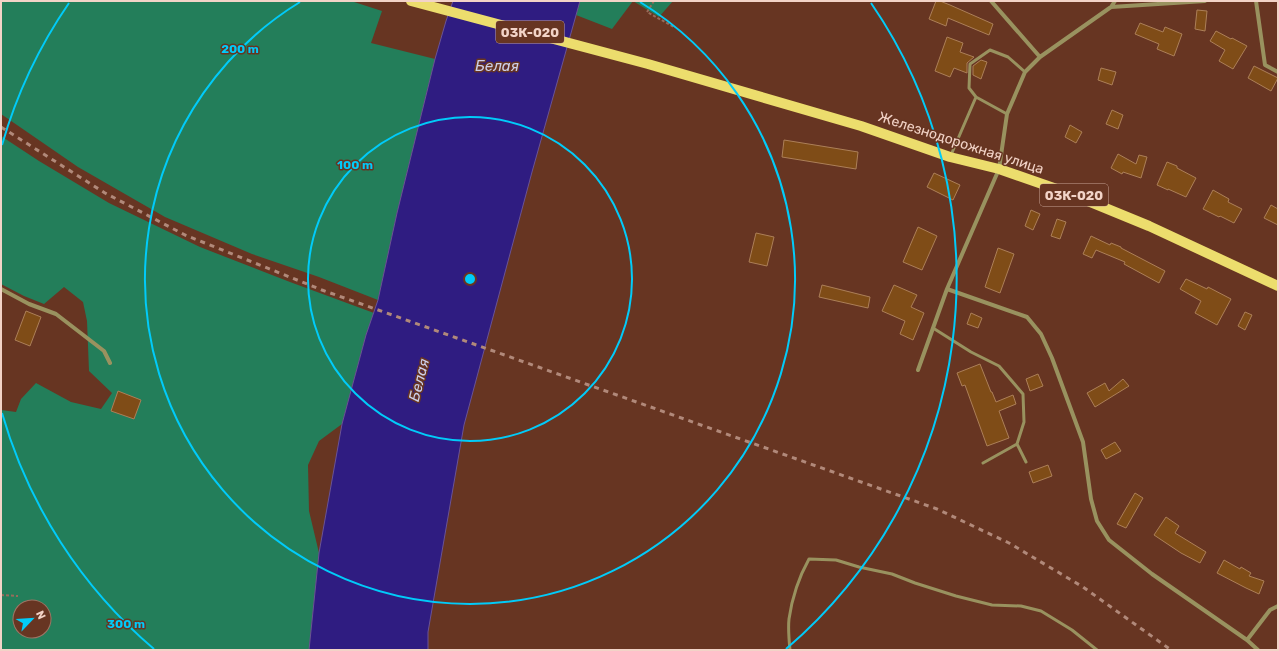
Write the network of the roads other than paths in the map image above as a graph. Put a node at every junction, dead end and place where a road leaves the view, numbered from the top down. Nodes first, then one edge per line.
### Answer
1 (411, 1) edge
2 (992, 1) edge
3 (1115, 1) edge
4 (1205, 1) edge
5 (1256, 1) edge
6 (1111, 7) junction
7 (1040, 57) junction
8 (1025, 72) junction
9 (1278, 72) edge
10 (976, 97) junction
11 (1007, 114) junction
12 (950, 157) junction
13 (999, 169) junction
14 (1278, 286) edge
15 (1, 289) edge
16 (947, 290) junction
17 (933, 328) junction
18 (110, 363) dead end
19 (918, 370) dead end
20 (1017, 444) junction
21 (1026, 462) dead end
22 (983, 463) dead end
23 (1278, 606) edge
24 (1246, 640) junction
25 (790, 650) edge
26 (1097, 650) edge
27 (1258, 650) edge

1 - 12 main road, Железнодорожная улица / 03К-020
2 - 7 street
3 - 6 street
4 - 6 street
5 - 9 street
6 - 7 street
7 - 8 street
8 - 10 lane
8 - 11 street
10 - 11 lane
10 - 12 lane
11 - 13 street
12 - 13 main road, Железнодорожная улица / 03К-020
13 - 14 main road, Железнодорожная улица / 03К-020
13 - 16 street
15 - 18 street
16 - 17 street
16 - 24 street
17 - 19 street
17 - 20 lane
20 - 21 lane
20 - 22 lane
23 - 24 street
24 - 27 street
25 - 26 lane

